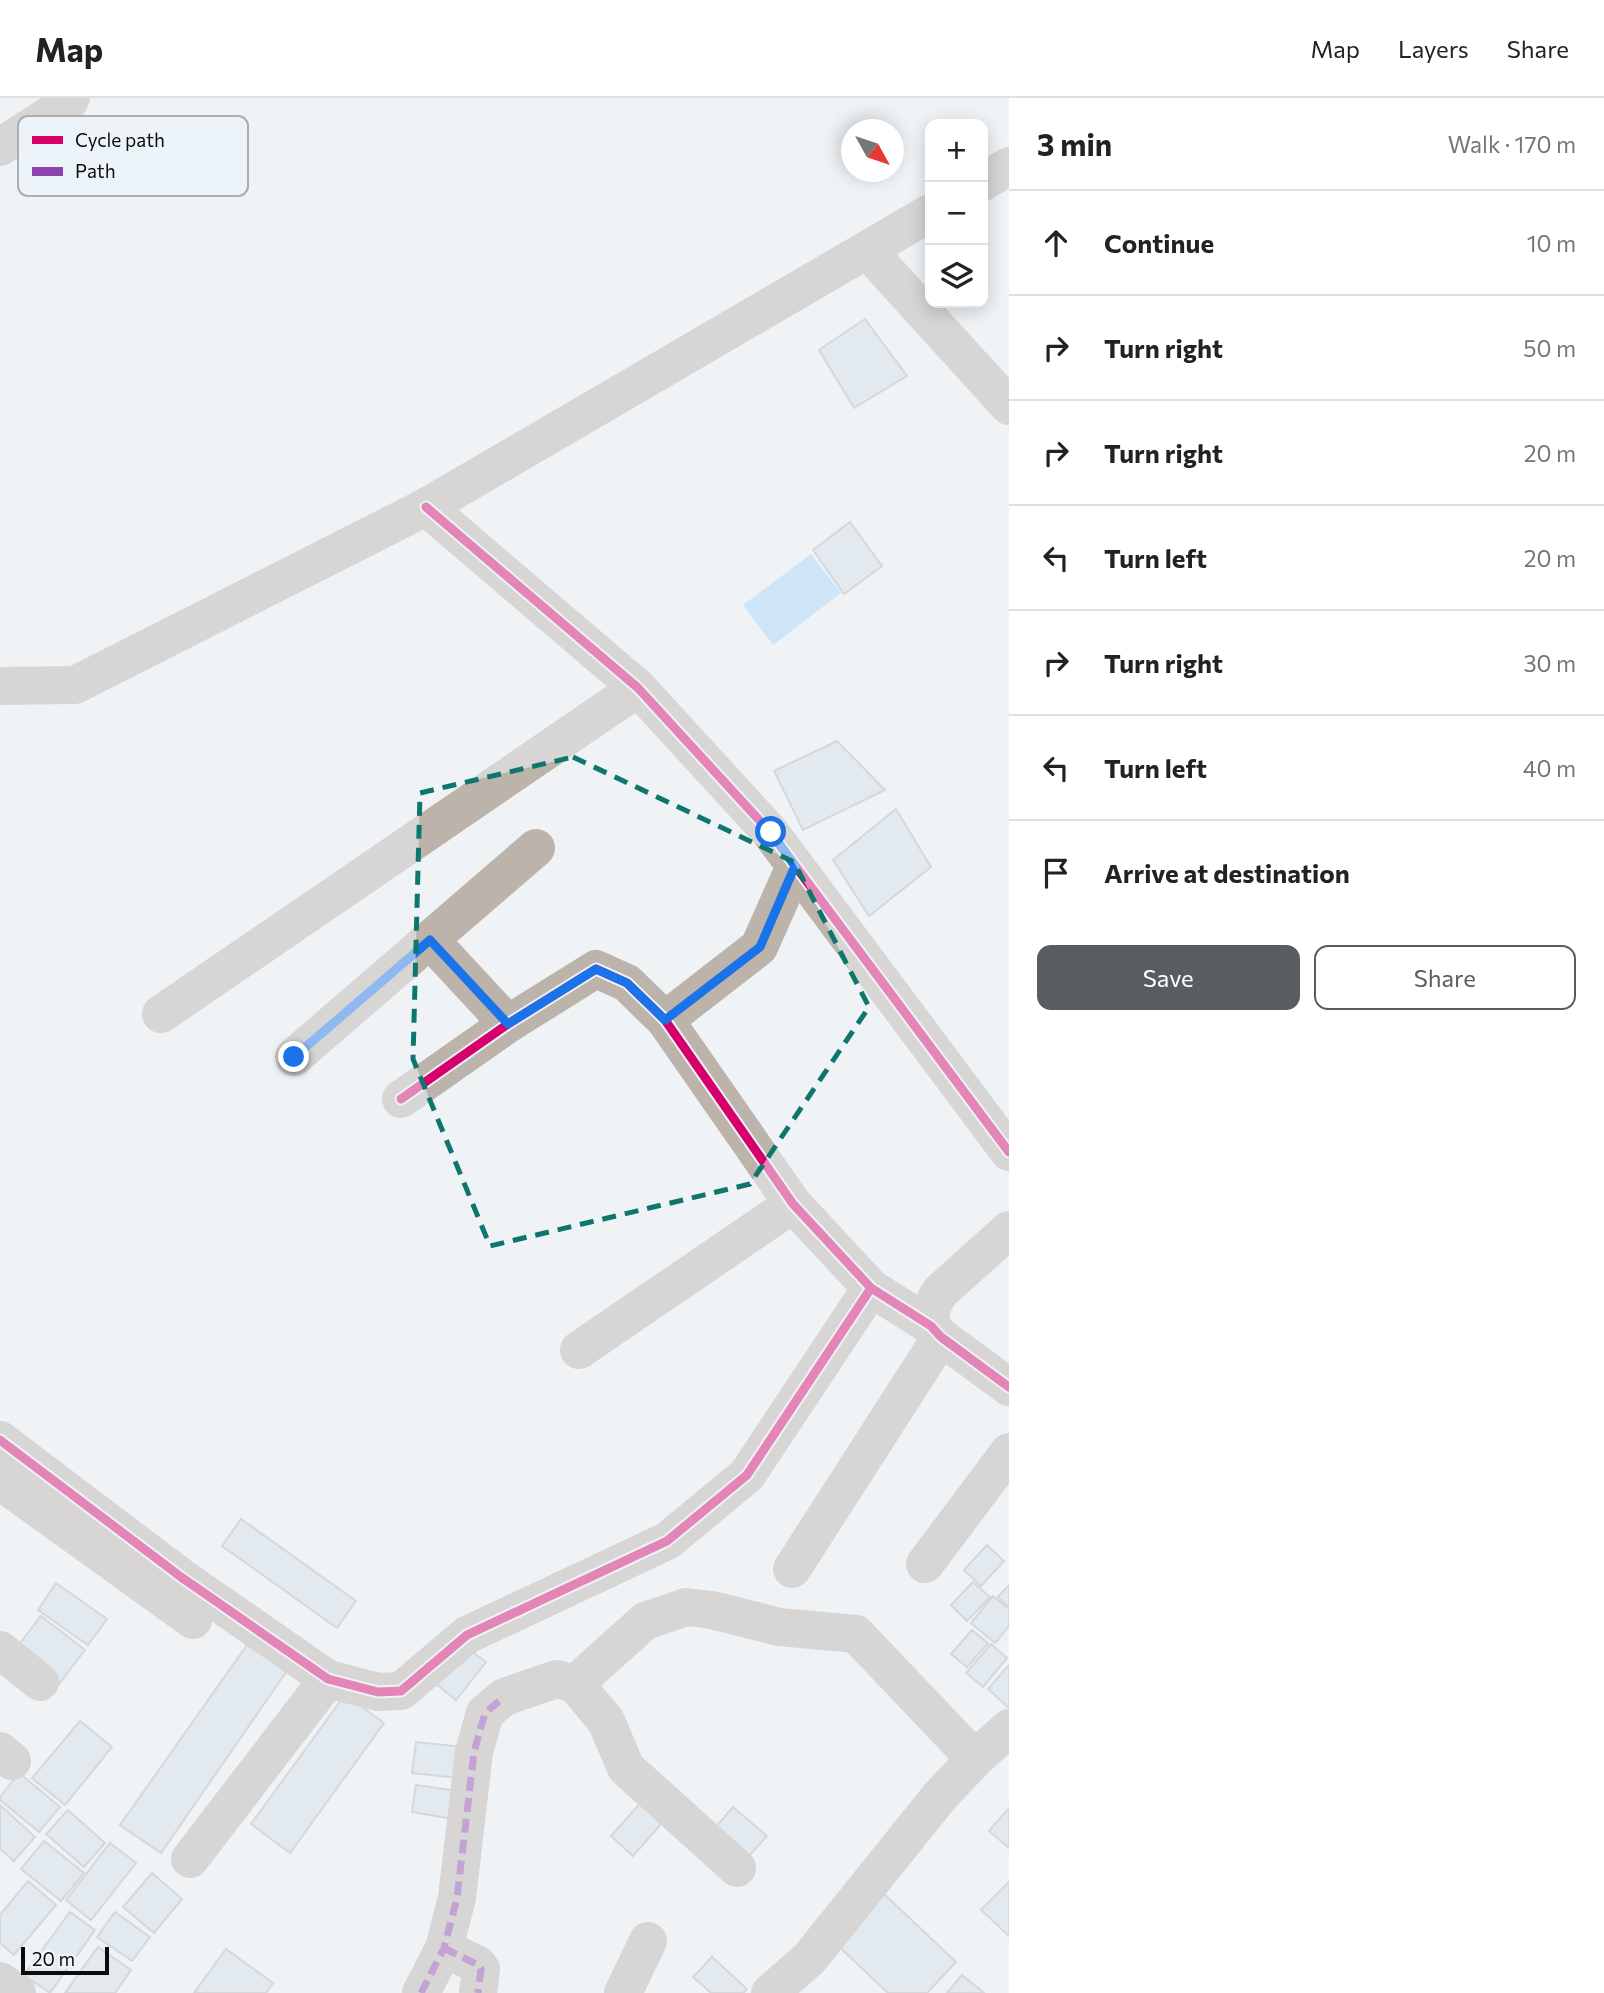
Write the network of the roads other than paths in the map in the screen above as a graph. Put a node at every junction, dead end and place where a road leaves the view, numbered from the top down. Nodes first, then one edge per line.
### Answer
1 (71, 98) edge
2 (48, 116) edge
3 (18, 135) edge
4 (0, 147) edge
5 (1009, 166) edge
6 (988, 179) edge
7 (925, 216) edge
8 (868, 251) junction
9 (1009, 406) edge
10 (426, 507) junction
11 (0, 686) edge
12 (638, 688) junction
13 (536, 848) dead end
14 (795, 866) junction
15 (430, 940) junction
16 (161, 1014) dead end
17 (665, 1020) junction
18 (508, 1024) junction
19 (294, 1057) dead end
20 (401, 1099) dead end
21 (1003, 1133) edge
22 (793, 1204) junction
23 (1009, 1230) edge
24 (871, 1288) junction
25 (936, 1331) junction
26 (579, 1350) dead end
27 (1009, 1387) edge
28 (0, 1440) edge
29 (1009, 1452) edge
30 (0, 1481) edge
31 (925, 1564) dead end
32 (792, 1569) dead end
33 (193, 1620) dead end
34 (0, 1650) edge
35 (328, 1679) junction
36 (40, 1682) dead end
37 (566, 1682) junction
38 (1009, 1728) edge
39 (975, 1759) junction
40 (190, 1859) dead end
41 (737, 1868) dead end
42 (648, 1941) dead end
43 (444, 1948) junction
44 (0, 1981) edge
45 (17, 1993) edge
46 (421, 1993) edge
47 (478, 1993) edge
48 (623, 1993) edge
49 (770, 1993) edge

1 - 2 street
3 - 4 street
5 - 6 street
7 - 8 street
8 - 9 street
8 - 10 street
10 - 11 street
10 - 12 street
12 - 14 street
12 - 16 street
13 - 15 street
14 - 17 street
14 - 21 street
15 - 18 street
15 - 19 street
17 - 18 street
17 - 22 street
18 - 20 street
22 - 24 street
22 - 26 street
23 - 25 street
24 - 25 street
24 - 35 street
25 - 27 street
25 - 32 street
28 - 35 street
29 - 31 street
30 - 33 street
34 - 36 street
35 - 40 street
37 - 39 street
37 - 41 street
37 - 43 street
38 - 39 street
39 - 49 street
42 - 48 street
43 - 46 street
43 - 47 street
44 - 45 street

